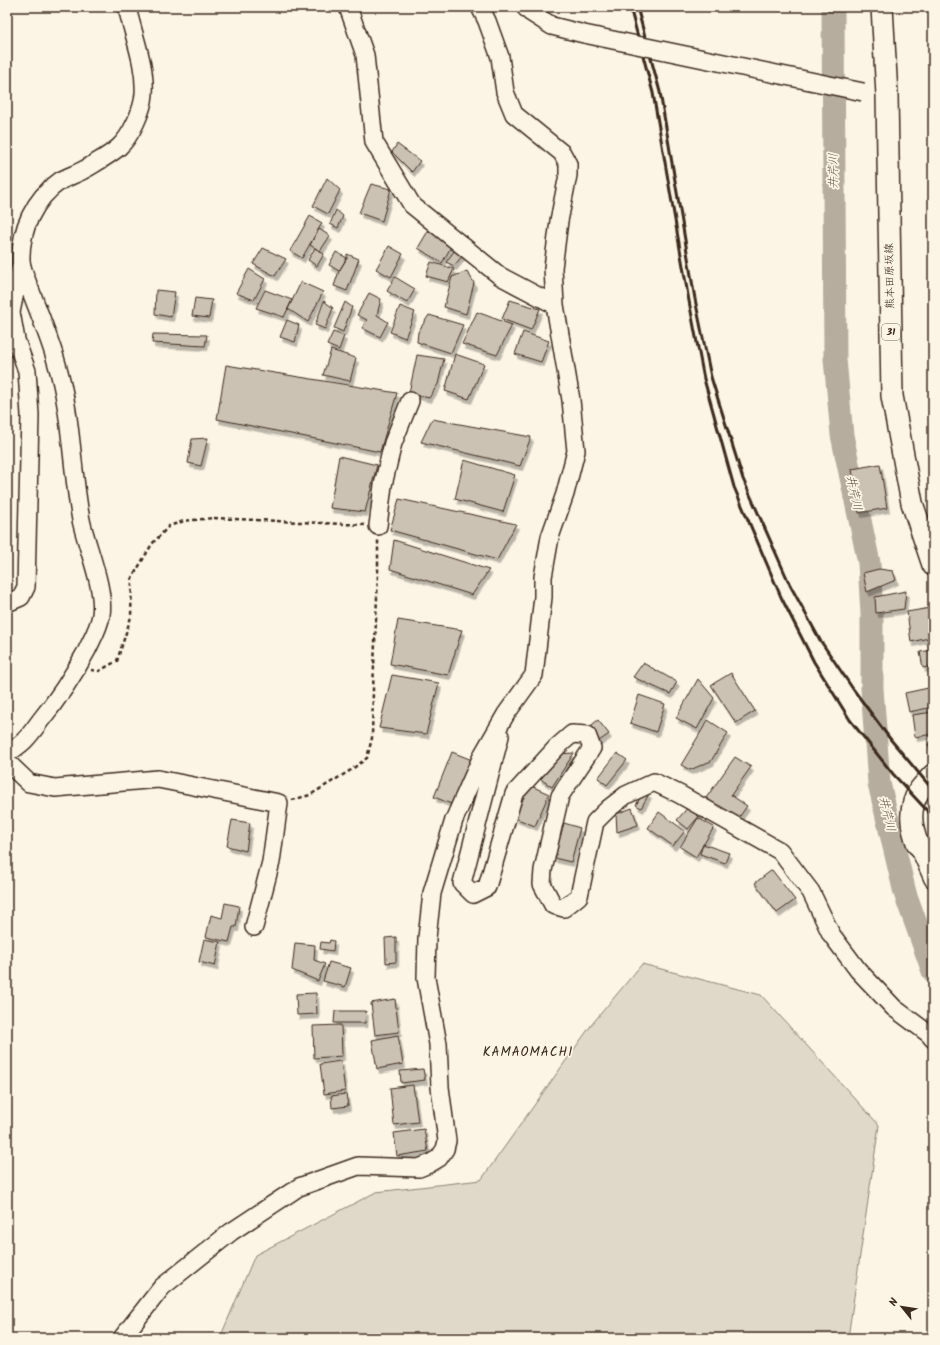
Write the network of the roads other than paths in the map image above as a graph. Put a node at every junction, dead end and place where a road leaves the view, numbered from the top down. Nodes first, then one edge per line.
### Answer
1 (127, 7) edge
2 (348, 7) edge
3 (480, 7) edge
4 (526, 7) edge
5 (882, 7) edge
6 (887, 95) junction
7 (21, 263) junction
8 (555, 305) junction
9 (410, 401) dead end
10 (378, 526) road end
11 (933, 565) edge
12 (7, 603) edge
13 (506, 714) junction
14 (7, 754) edge
15 (7, 762) edge
16 (933, 775) edge
17 (926, 851) edge
18 (933, 879) edge
19 (254, 928) dead end
20 (932, 1035) edge
21 (122, 1338) edge

1 - 7 street
2 - 8 street
3 - 8 street
4 - 6 street, bridge
5 - 6 main road, 熊本田原坂線 / 31
6 - 11 main road, 熊本田原坂線 / 31
7 - 12 street
7 - 14 street
8 - 13 street
9 - 10 street
13 - 20 street
13 - 21 street
15 - 19 street
16 - 17 main road
17 - 18 street

